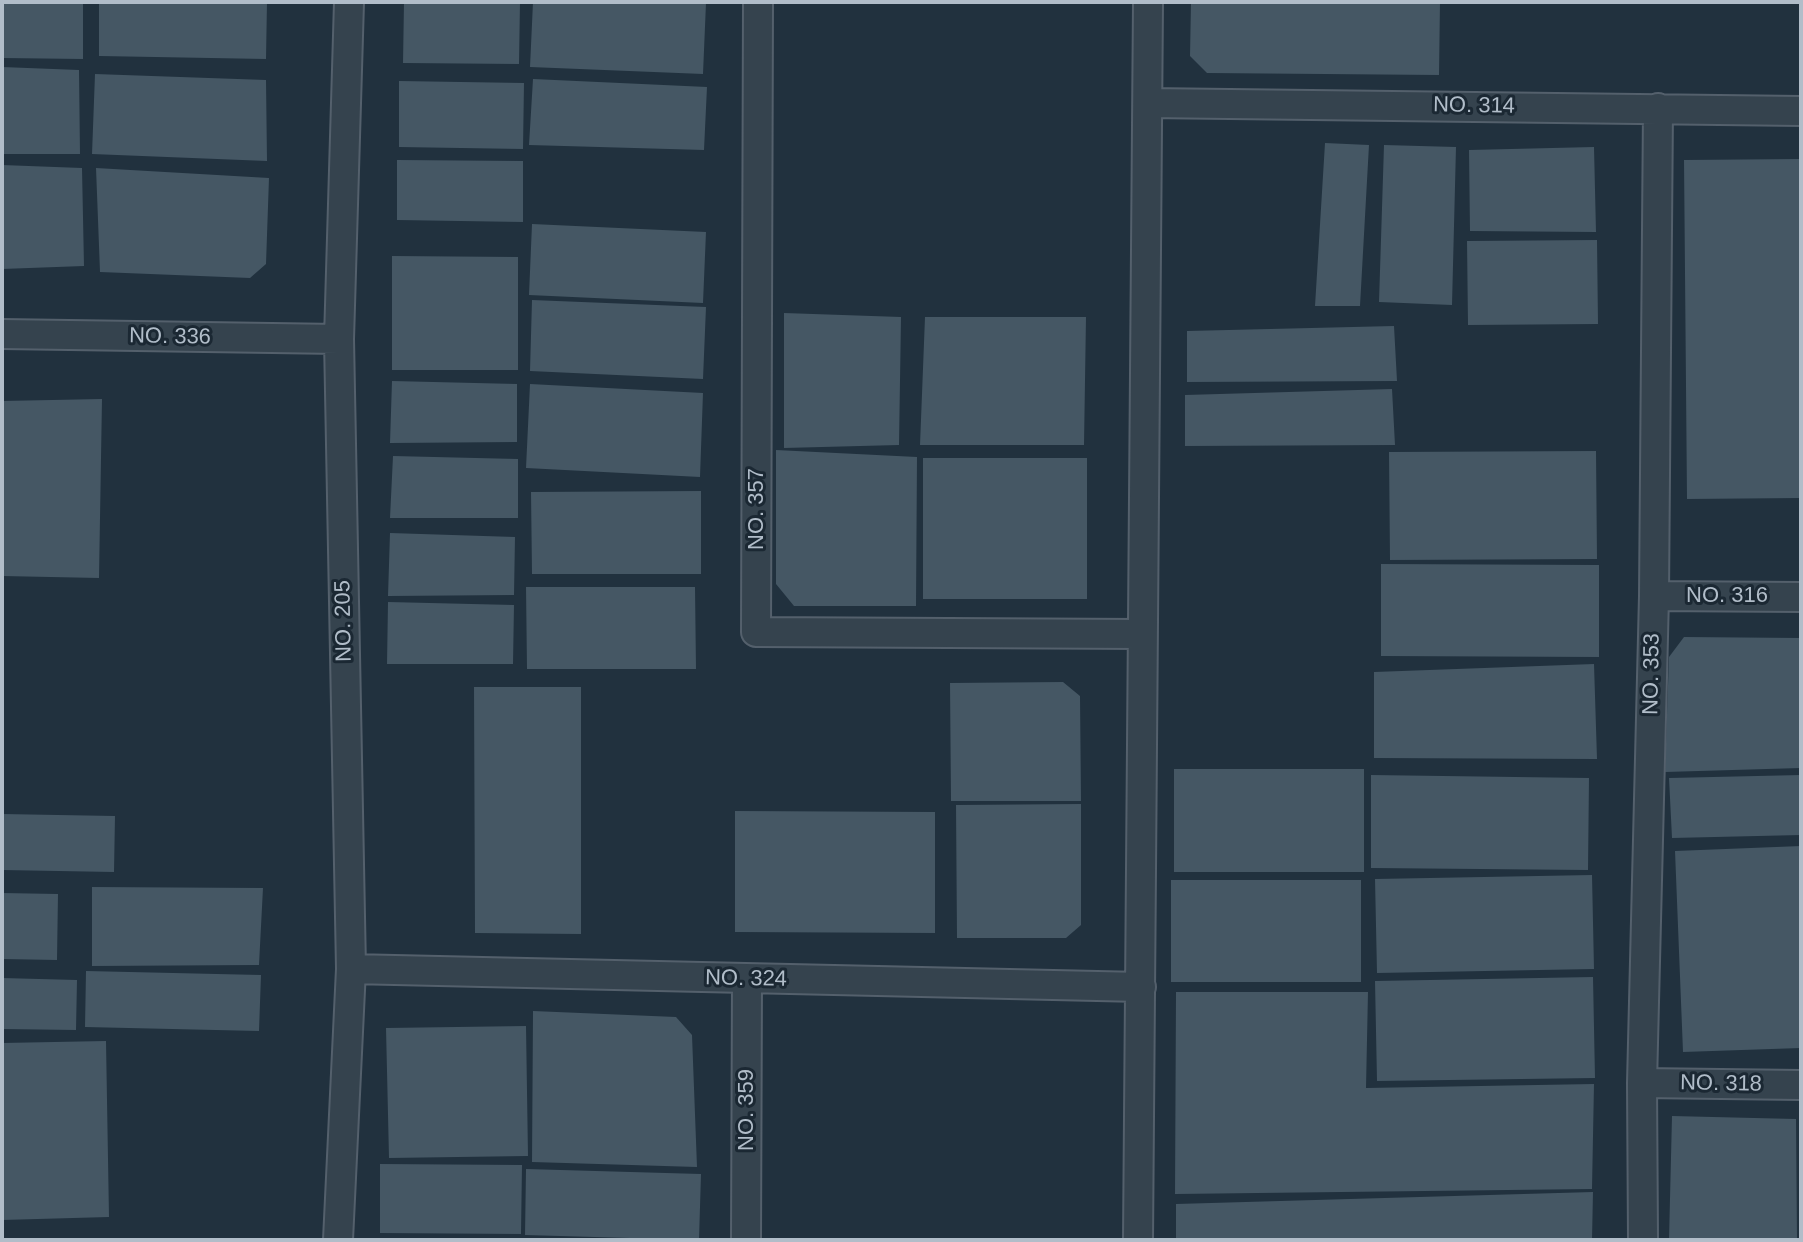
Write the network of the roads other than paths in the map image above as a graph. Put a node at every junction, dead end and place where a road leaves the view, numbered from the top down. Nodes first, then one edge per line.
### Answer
1 (349, 2) edge
2 (758, 2) edge
3 (1148, 2) edge
4 (1148, 103) junction
5 (1658, 108) junction
6 (1801, 111) edge
7 (2, 334) edge
8 (339, 339) junction
9 (1654, 596) junction
10 (1801, 597) edge
11 (1140, 634) junction
12 (351, 969) junction
13 (747, 980) junction
14 (1141, 987) junction
15 (1642, 1083) junction
16 (1801, 1085) edge
17 (338, 1240) edge
18 (746, 1240) edge
19 (1138, 1240) edge
20 (1643, 1240) edge

1 - 8 street, NO. 205
2 - 11 street, NO. 357
3 - 4 street
4 - 5 street, NO. 314
4 - 11 street
5 - 6 street, NO. 314
5 - 9 street, NO. 353
7 - 8 street, NO. 336
8 - 12 street, NO. 205
9 - 10 street, NO. 316
9 - 15 street, NO. 353
11 - 14 street
12 - 13 street, NO. 324
12 - 17 street, NO. 205
13 - 14 street, NO. 324
13 - 18 street, NO. 359
14 - 19 street
15 - 16 street, NO. 318
15 - 20 street, NO. 353

